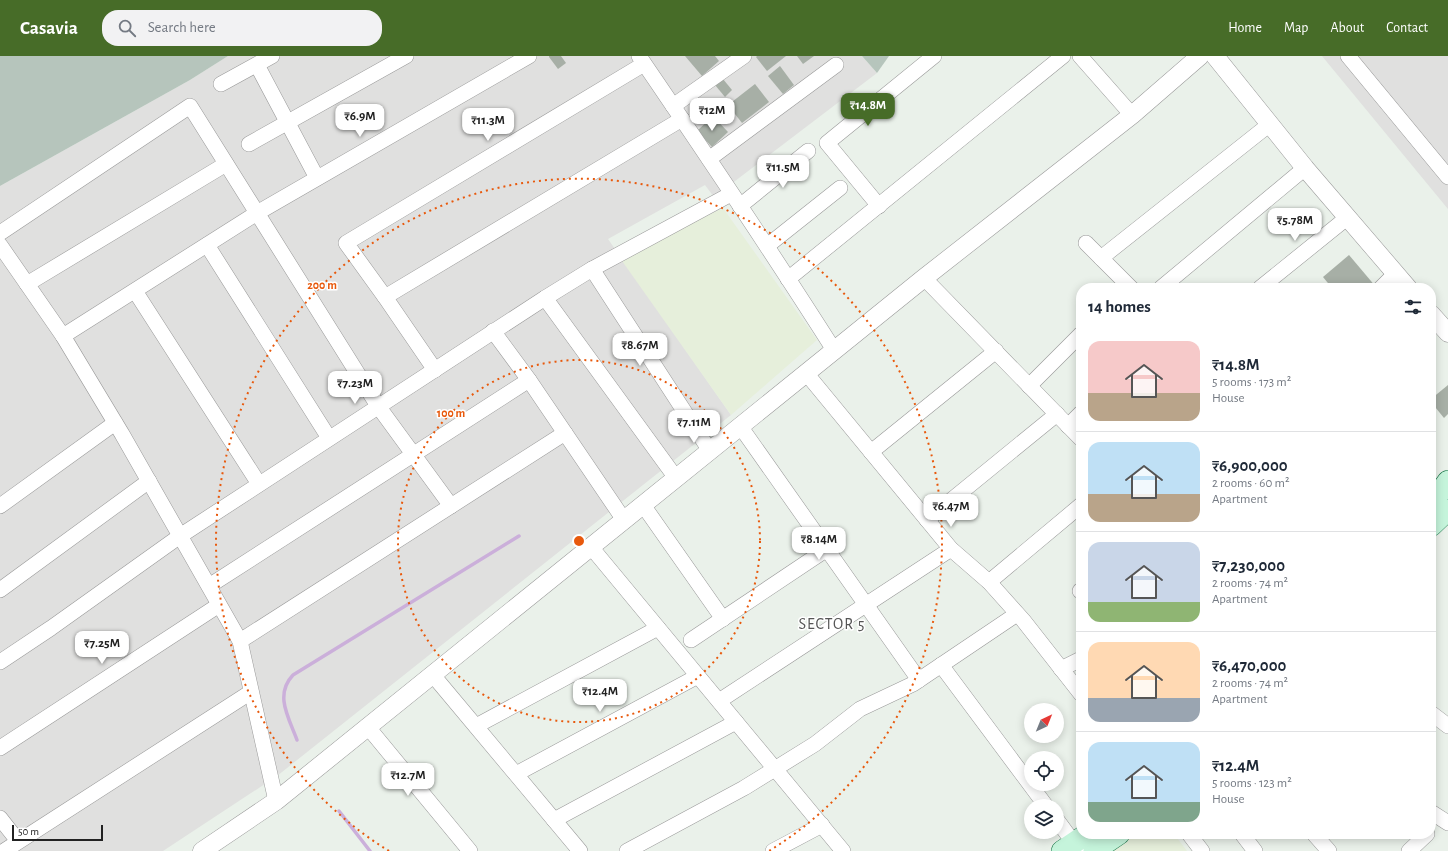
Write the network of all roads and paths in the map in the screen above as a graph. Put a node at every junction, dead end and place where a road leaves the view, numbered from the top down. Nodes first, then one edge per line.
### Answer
1 (272, 56) edge
2 (406, 56) edge
3 (529, 56) edge
4 (934, 56) edge
5 (1063, 56) edge
6 (1080, 56) edge
7 (1200, 56) edge
8 (1215, 56) edge
9 (1348, 56) edge
10 (737, 58) edge
11 (641, 60) edge
12 (257, 64) junction
13 (836, 65) dead end
14 (221, 84) dead end
15 (673, 106) junction
16 (1132, 116) junction
17 (682, 119) junction
18 (287, 123) junction
19 (1270, 124) junction
20 (249, 144) dead end
21 (808, 151) dead end
22 (709, 159) junction
23 (226, 164) junction
24 (1305, 168) junction
25 (1448, 177) edge
26 (318, 178) junction
27 (840, 188) dead end
28 (731, 194) junction
29 (740, 206) junction
30 (879, 206) junction
31 (257, 213) junction
32 (1348, 218) junction
33 (0, 233) edge
34 (1086, 243) dead end
35 (0, 245) edge
36 (207, 245) junction
37 (767, 246) junction
38 (1101, 258) junction
39 (592, 269) junction
40 (1396, 274) junction
41 (924, 278) junction
42 (788, 279) junction
43 (1125, 283) edge
44 (1167, 283) edge
45 (1266, 283) edge
46 (1386, 283) edge
47 (1404, 283) edge
48 (27, 284) junction
49 (135, 291) junction
50 (385, 297) junction
51 (545, 298) junction
52 (1436, 320) edge
53 (494, 331) junction
54 (1448, 333) edge
55 (64, 336) junction
56 (1076, 339) edge
57 (834, 350) junction
58 (996, 351) junction
59 (435, 370) junction
60 (806, 373) junction
61 (529, 380) junction
62 (1029, 386) junction
63 (378, 406) junction
64 (1057, 414) junction
65 (1076, 418) edge
66 (115, 423) junction
67 (740, 426) junction
68 (1068, 426) junction
69 (565, 433) junction
70 (1076, 434) edge
71 (329, 438) junction
72 (710, 451) junction
73 (871, 452) junction
74 (413, 454) junction
75 (676, 478) junction
76 (149, 481) junction
77 (1448, 481) edge
78 (259, 484) junction
79 (1436, 497) edge
80 (643, 505) junction
81 (0, 506) edge
82 (451, 506) junction
83 (1076, 509) edge
84 (1448, 510) edge
85 (624, 520) junction
86 (927, 520) junction
87 (1436, 521) edge
88 (180, 536) junction
89 (590, 547) junction
90 (826, 548) junction
91 (950, 549) junction
92 (989, 582) junction
93 (209, 586) junction
94 (0, 590) edge
95 (219, 605) junction
96 (866, 605) junction
97 (1017, 614) junction
98 (723, 619) junction
99 (658, 628) junction
100 (691, 640) dead end
101 (240, 641) junction
102 (0, 662) edge
103 (1076, 662) edge
104 (941, 665) junction
105 (1061, 669) junction
106 (432, 674) junction
107 (698, 676) junction
108 (919, 680) junction
109 (1076, 688) edge
110 (251, 692) junction
111 (719, 702) junction
112 (1436, 717) edge
113 (736, 722) junction
114 (367, 726) junction
115 (476, 726) junction
116 (1448, 726) edge
117 (0, 748) edge
118 (775, 769) junction
119 (516, 774) junction
120 (1041, 799) edge
121 (276, 801) junction
122 (0, 818) edge
123 (554, 820) junction
124 (822, 825) junction
125 (1064, 829) edge
126 (1112, 839) edge
127 (1193, 839) edge
128 (1246, 839) edge
129 (1318, 839) edge
130 (1422, 839) edge
131 (18, 841) junction
132 (1076, 845) edge
133 (4, 851) edge
134 (202, 851) edge
135 (470, 851) edge
136 (580, 851) edge
137 (627, 851) edge
138 (773, 851) edge
139 (843, 851) edge
140 (1094, 851) edge
141 (1202, 851) edge
142 (1255, 851) edge
143 (1329, 851) edge
144 (1409, 851) edge

1 - 12 street
2 - 18 street
3 - 26 street
4 - 30 street
5 - 30 street
6 - 16 street
7 - 16 street
8 - 19 street
9 - 25 street
10 - 15 street
11 - 15 street
11 - 50 street
12 - 14 street
12 - 18 street
13 - 22 street
15 - 17 street
16 - 41 street
17 - 22 street
17 - 50 street
18 - 20 street
18 - 26 street
19 - 24 street
19 - 38 street
21 - 29 street
22 - 28 street
23 - 31 street
23 - 33 street
23 - 48 street
24 - 32 street
24 - 44 street
26 - 31 street
27 - 37 street
28 - 29 street
28 - 39 street
29 - 37 street
30 - 42 street
31 - 36 street
31 - 63 street
32 - 40 street
32 - 45 street
34 - 38 street
35 - 48 street
36 - 49 street
36 - 71 street
37 - 42 street
38 - 43 street
39 - 51 street
39 - 72 street
40 - 46 street
40 - 47 street
41 - 57 street
41 - 58 street
42 - 57 street
48 - 55 street
49 - 55 street
49 - 78 street
50 - 59 street
51 - 53 street
51 - 75 street
52 - 54 street
53 - 59 street
53 - 61 street
55 - 66 street
56 - 62 street
57 - 60 street
58 - 62 street
58 - 73 street
59 - 63 street
60 - 67 street
60 - 73 street
61 - 69 street
61 - 74 street
62 - 64 street
63 - 71 street
63 - 74 street
64 - 68 street
64 - 86 street
65 - 68 street
66 - 76 street
66 - 81 street
67 - 72 street
67 - 90 street
68 - 70 street
69 - 82 street
69 - 85 street
71 - 78 street
72 - 75 street
73 - 86 street
74 - 82 street
74 - 93 street
75 - 80 street
76 - 88 street
76 - 94 street
77 - 79 main road
78 - 88 street
80 - 85 street
80 - 98 street
82 - 101 street
83 - 92 street
84 - 87 main road
85 - 89 street
86 - 91 street
88 - 93 street
88 - 102 street
89 - 99 street
89 - 106 street
90 - 96 street
90 - 98 street
91 - 92 street
91 - 96 street
92 - 97 street
93 - 95 street
95 - 101 street
95 - 117 street
96 - 108 street
96 - 111 street
97 - 104 street
97 - 105 street
98 - 100 street
99 - 107 street
99 - 115 street
101 - 110 street
103 - 105 street
104 - 108 street
104 - 120 street
105 - 109 street
106 - 114 street
106 - 115 street
107 - 111 street
107 - 119 street
108 - 118 street
110 - 121 street
110 - 131 street
111 - 113 street
112 - 116 street
113 - 118 street
113 - 123 street
114 - 121 street
114 - 135 street
115 - 119 street
118 - 124 street
118 - 137 street
119 - 123 street
121 - 134 street
122 - 131 street
123 - 136 street
124 - 138 street
124 - 139 street
125 - 132 street
126 - 140 main road
127 - 141 street
128 - 142 street
129 - 143 street
130 - 144 street
131 - 133 street

